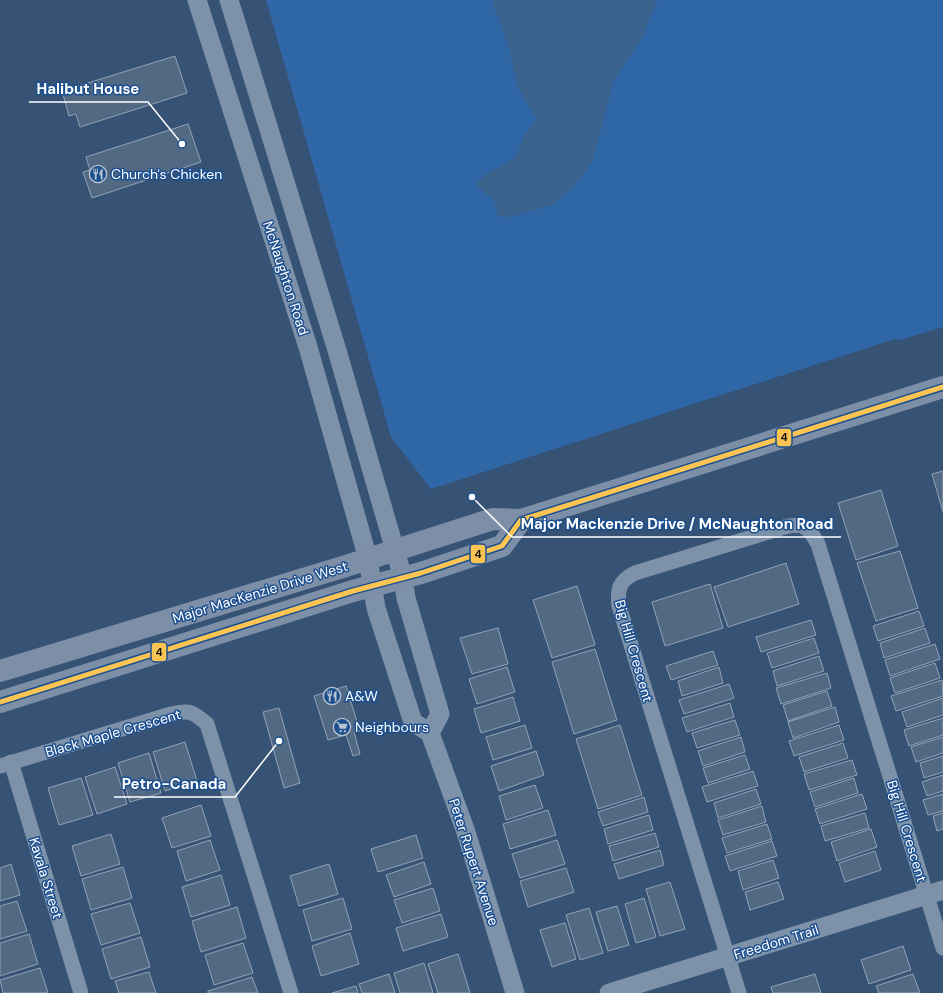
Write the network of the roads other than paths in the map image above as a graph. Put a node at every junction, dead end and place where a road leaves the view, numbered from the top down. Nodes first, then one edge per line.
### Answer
1 (197, 0) edge
2 (229, 0) edge
3 (943, 387) edge
4 (521, 520) junction
5 (394, 551) junction
6 (368, 559) junction
7 (402, 578) junction
8 (373, 586) junction
9 (0, 671) edge
10 (0, 702) edge
11 (430, 732) junction
12 (6, 764) edge
13 (935, 893) edge
14 (943, 948) edge
15 (728, 956) junction
16 (81, 993) edge
17 (291, 993) edge
18 (515, 993) edge
19 (609, 993) edge
20 (739, 993) edge

1 - 6 street, McNaughton Road
2 - 5 street, McNaughton Road
3 - 4 main road, Major MacKenzie Drive West
4 - 5 main road, Major MacKenzie Drive West
4 - 7 main road, Major MacKenzie Drive West
5 - 6 main road, Major MacKenzie Drive West
5 - 7 street, McNaughton Road
6 - 8 street, McNaughton Road
6 - 9 main road, Major MacKenzie Drive West
7 - 8 main road, Major MacKenzie Drive West
7 - 11 street
8 - 10 main road, Major MacKenzie Drive West
8 - 11 street
11 - 18 street, Peter Rupert Avenue
12 - 16 street, Kavala Street
12 - 17 street, Black Maple Crescent
13 - 14 street, Big Hill Crescent
13 - 15 street, Freedom Trail
13 - 15 street, Big Hill Crescent
15 - 19 street, Freedom Trail
15 - 20 street, Big Hill Crescent

